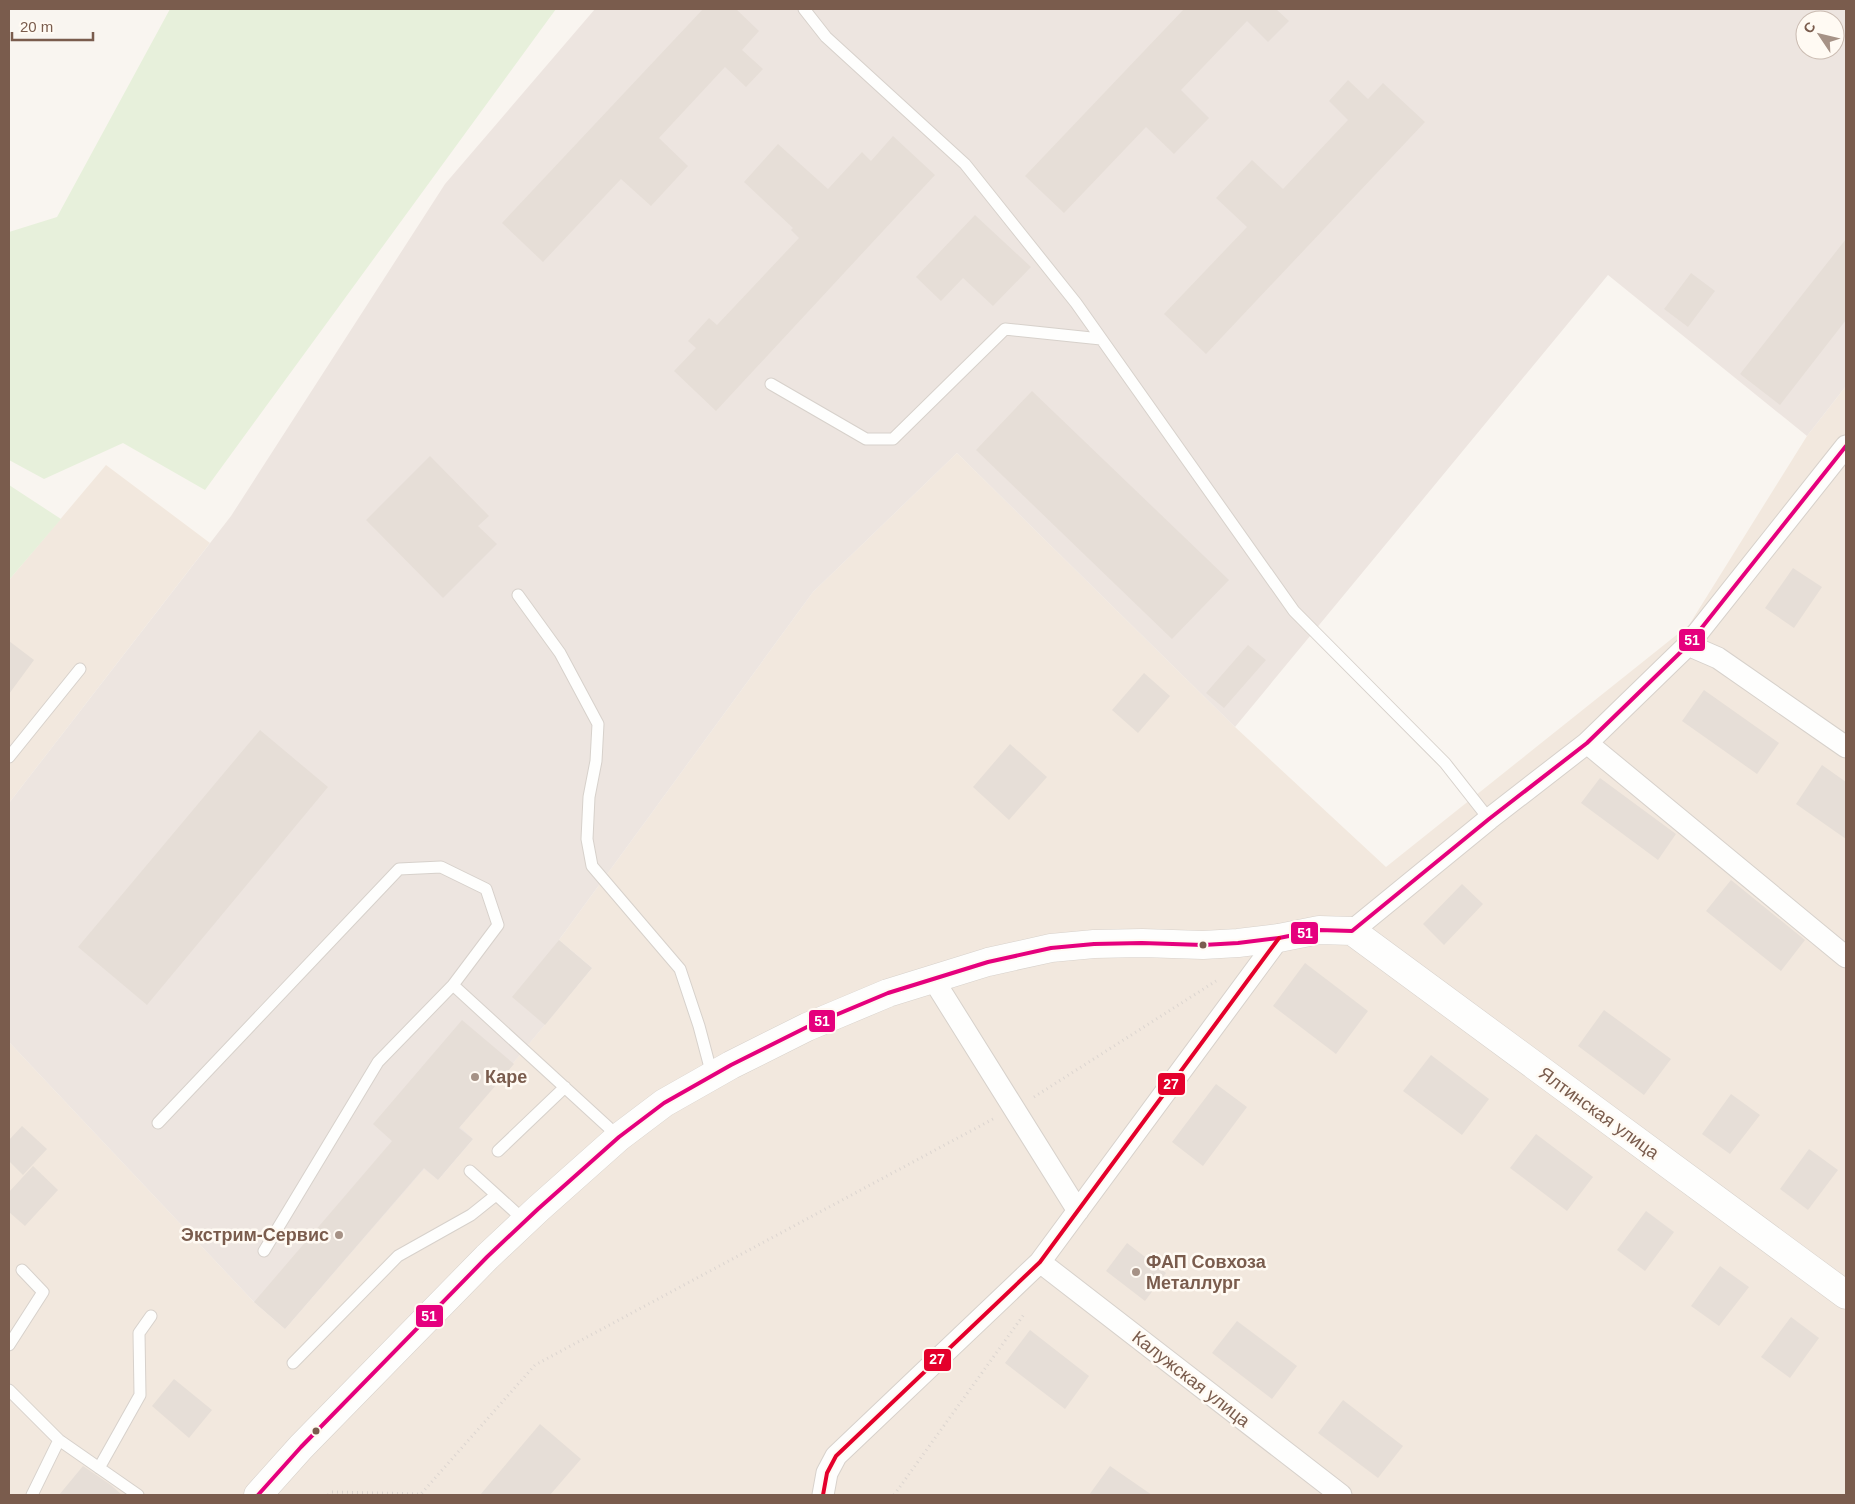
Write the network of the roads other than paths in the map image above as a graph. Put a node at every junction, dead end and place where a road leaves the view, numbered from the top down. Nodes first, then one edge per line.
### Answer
1 (804, 9) edge
2 (1102, 339) junction
3 (771, 384) dead end
4 (1846, 446) edge
5 (518, 596) dead end
6 (1688, 645) junction
7 (80, 669) dead end
8 (1587, 743) junction
9 (1846, 747) edge
10 (9, 757) edge
11 (1489, 819) junction
12 (1352, 931) junction
13 (1279, 938) junction
14 (1846, 957) edge
15 (933, 979) junction
16 (453, 985) junction
17 (712, 1076) junction
18 (565, 1087) junction
19 (158, 1123) dead end
20 (619, 1137) junction
21 (498, 1151) dead end
22 (470, 1171) dead end
23 (496, 1195) junction
24 (1078, 1211) junction
25 (525, 1221) junction
26 (264, 1251) dead end
27 (1040, 1262) junction
28 (22, 1270) dead end
29 (1846, 1295) edge
30 (151, 1316) dead end
31 (9, 1345) edge
32 (293, 1363) dead end
33 (9, 1390) edge
34 (59, 1440) junction
35 (98, 1468) junction
36 (32, 1495) edge
37 (138, 1495) edge
38 (258, 1495) edge
39 (823, 1495) edge
40 (1341, 1495) edge

1 - 2 lane
2 - 3 lane
2 - 11 lane
4 - 6 street
5 - 17 lane
6 - 8 street
6 - 9 street
7 - 10 lane
8 - 11 street
8 - 14 street
11 - 12 street
12 - 13 street
12 - 29 street, Ялтинская улица
13 - 15 street
13 - 24 street
15 - 17 street
15 - 24 street
16 - 18 lane
16 - 19 lane
16 - 26 lane
17 - 20 street
18 - 20 lane
18 - 21 lane
20 - 25 street
22 - 23 lane
23 - 25 lane
23 - 32 lane
24 - 27 street
25 - 38 street
27 - 39 street
27 - 40 street, Калужская улица
28 - 31 lane
30 - 35 lane
33 - 34 lane
34 - 35 lane
34 - 36 lane
35 - 37 lane

